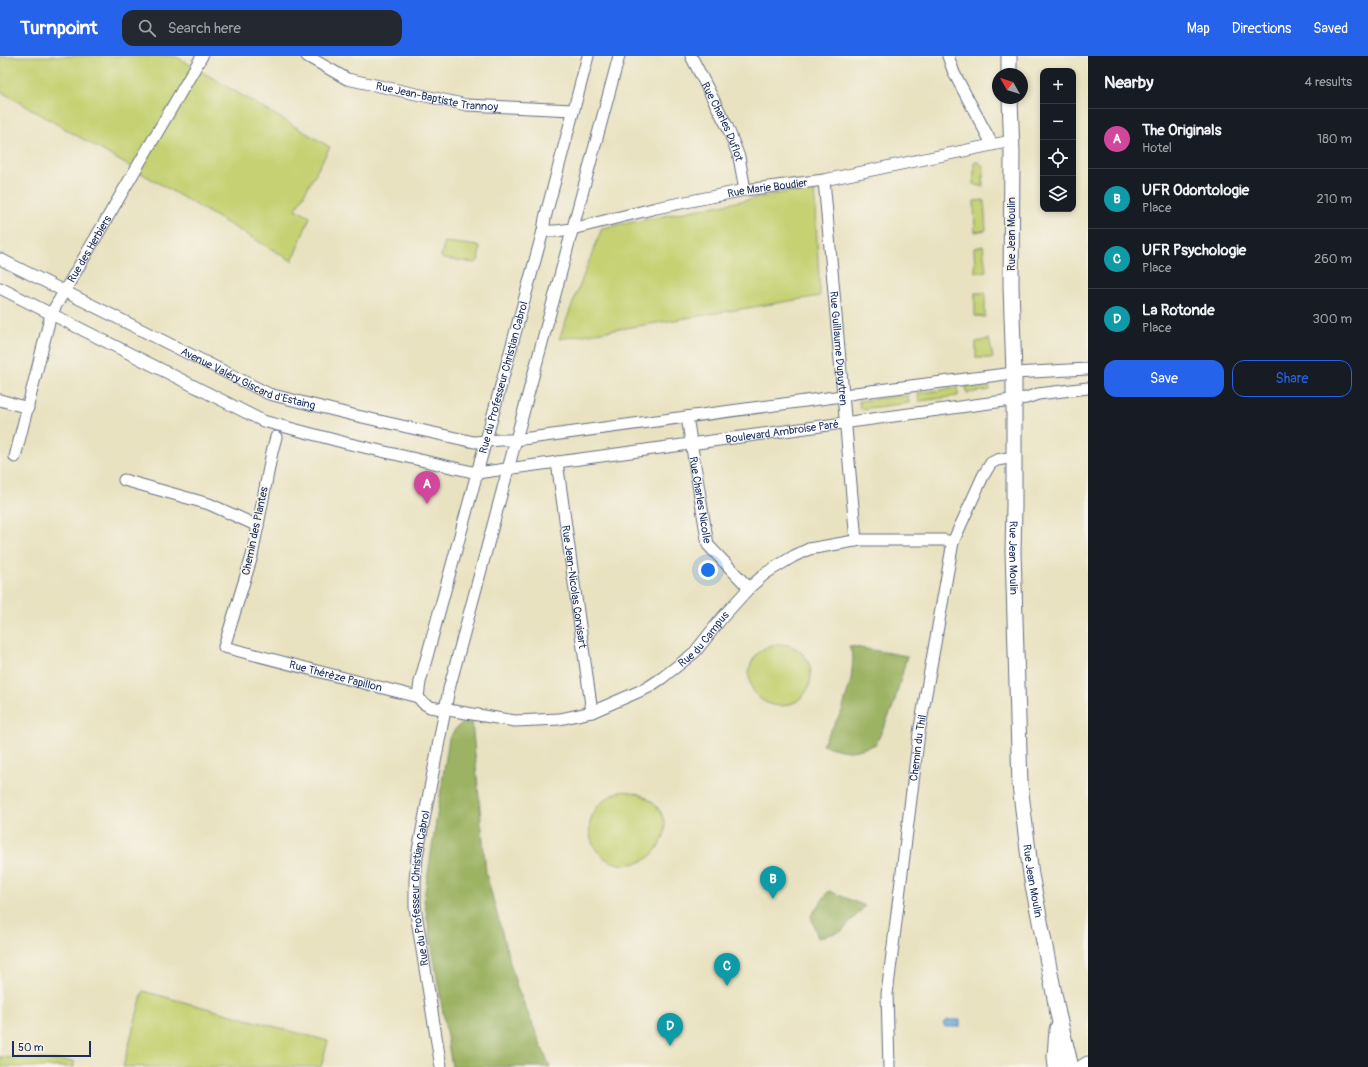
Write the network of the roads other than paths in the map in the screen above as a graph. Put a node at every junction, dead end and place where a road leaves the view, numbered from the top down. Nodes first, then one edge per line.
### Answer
1 (202, 56) edge
2 (307, 56) edge
3 (588, 56) edge
4 (618, 56) edge
5 (691, 56) edge
6 (948, 56) edge
7 (1009, 56) edge
8 (1009, 68) edge
9 (1010, 104) edge
10 (573, 110) junction
11 (1011, 140) junction
12 (992, 144) junction
13 (824, 180) junction
14 (745, 190) junction
15 (572, 229) junction
16 (543, 231) junction
17 (0, 259) edge
18 (0, 288) edge
19 (64, 291) junction
20 (51, 314) junction
21 (1088, 370) edge
22 (1014, 373) junction
23 (1088, 388) edge
24 (842, 396) junction
25 (0, 400) edge
26 (1014, 400) junction
27 (28, 408) junction
28 (687, 417) junction
29 (844, 423) junction
30 (276, 437) dead end
31 (515, 440) junction
32 (485, 441) junction
33 (692, 444) junction
34 (15, 457) dead end
35 (1014, 457) junction
36 (556, 462) junction
37 (508, 469) junction
38 (477, 473) junction
39 (124, 480) dead end
40 (258, 526) junction
41 (856, 541) junction
42 (953, 542) junction
43 (749, 588) junction
44 (224, 647) joint
45 (418, 697) junction
46 (444, 710) junction
47 (592, 712) junction
48 (1058, 1014) junction
49 (1088, 1064) edge
50 (442, 1067) edge
51 (889, 1067) edge
52 (1056, 1067) edge
53 (1071, 1067) edge
54 (1083, 1067) edge

1 - 19 street, Rue des Herbiers
2 - 10 street, Rue Jean-Baptiste Trannoy
3 - 10 street, Rue du Professeur Christian Cabrol
4 - 15 street, Rue du Professeur Christian Cabrol
5 - 14 street, Rue Charles Duflot
6 - 12 street
7 - 8 main road
9 - 11 main road, Rue Jean Moulin
10 - 16 street, Rue du Professeur Christian Cabrol
11 - 12 street, Rue Marie Boudier
11 - 22 main road, Rue Jean Moulin
12 - 13 street, Rue Marie Boudier
13 - 14 street, Rue Marie Boudier
13 - 24 street, Rue Guillaume Dupuytren
14 - 15 street, Rue Marie Boudier
15 - 16 street, Rue Marie Boudier
15 - 31 street, Rue du Professeur Christian Cabrol
16 - 32 street, Rue du Professeur Christian Cabrol
17 - 19 street, Avenue Valéry Giscard d'Estaing
18 - 20 street
19 - 20 street, Rue des Herbiers
19 - 32 street, Avenue Valéry Giscard d'Estaing
20 - 27 street, Rue des Herbiers
20 - 38 street
21 - 22 street
22 - 24 street
22 - 26 main road, Rue Jean Moulin
23 - 26 street, Boulevard Ambroise Paré
24 - 28 street
24 - 29 street, Rue Guillaume Dupuytren
25 - 27 street
26 - 29 street, Boulevard Ambroise Paré
26 - 35 main road, Rue Jean Moulin
27 - 34 street, Rue des Herbiers
28 - 31 street
28 - 33 street, Rue Charles Nicolle
29 - 33 street, Boulevard Ambroise Paré
29 - 41 street, Rue Guillaume Dupuytren
30 - 40 street, Chemin des Plantes
31 - 32 street, Avenue Valéry Giscard d'Estaing
31 - 37 street, Rue du Professeur Christian Cabrol
32 - 38 street, Rue du Professeur Christian Cabrol
33 - 36 street, Boulevard Ambroise Paré
33 - 43 street, Rue Charles Nicolle
35 - 42 street, Chemin du Thil
35 - 48 main road, Rue Jean Moulin
36 - 37 street, Boulevard Ambroise Paré
36 - 47 street, Rue Jean-Nicolas Corvisart
37 - 38 street, Boulevard Ambroise Paré
37 - 46 street, Rue du Professeur Christian Cabrol
38 - 45 street, Rue du Professeur Christian Cabrol
39 - 40 street
40 - 44 street, Chemin des Plantes
41 - 42 street, Rue du Campus
41 - 43 street, Rue du Campus
42 - 51 street, Chemin du Thil
43 - 47 street, Rue du Campus
44 - 45 street, Rue Thérèze Papillon
45 - 46 street, Rue Thérèze Papillon
46 - 47 street, Rue du Campus
46 - 50 street, Rue du Professeur Christian Cabrol
48 - 52 main road, Rue Jean Moulin
48 - 53 main road, Rue Jean Moulin
49 - 54 main road

